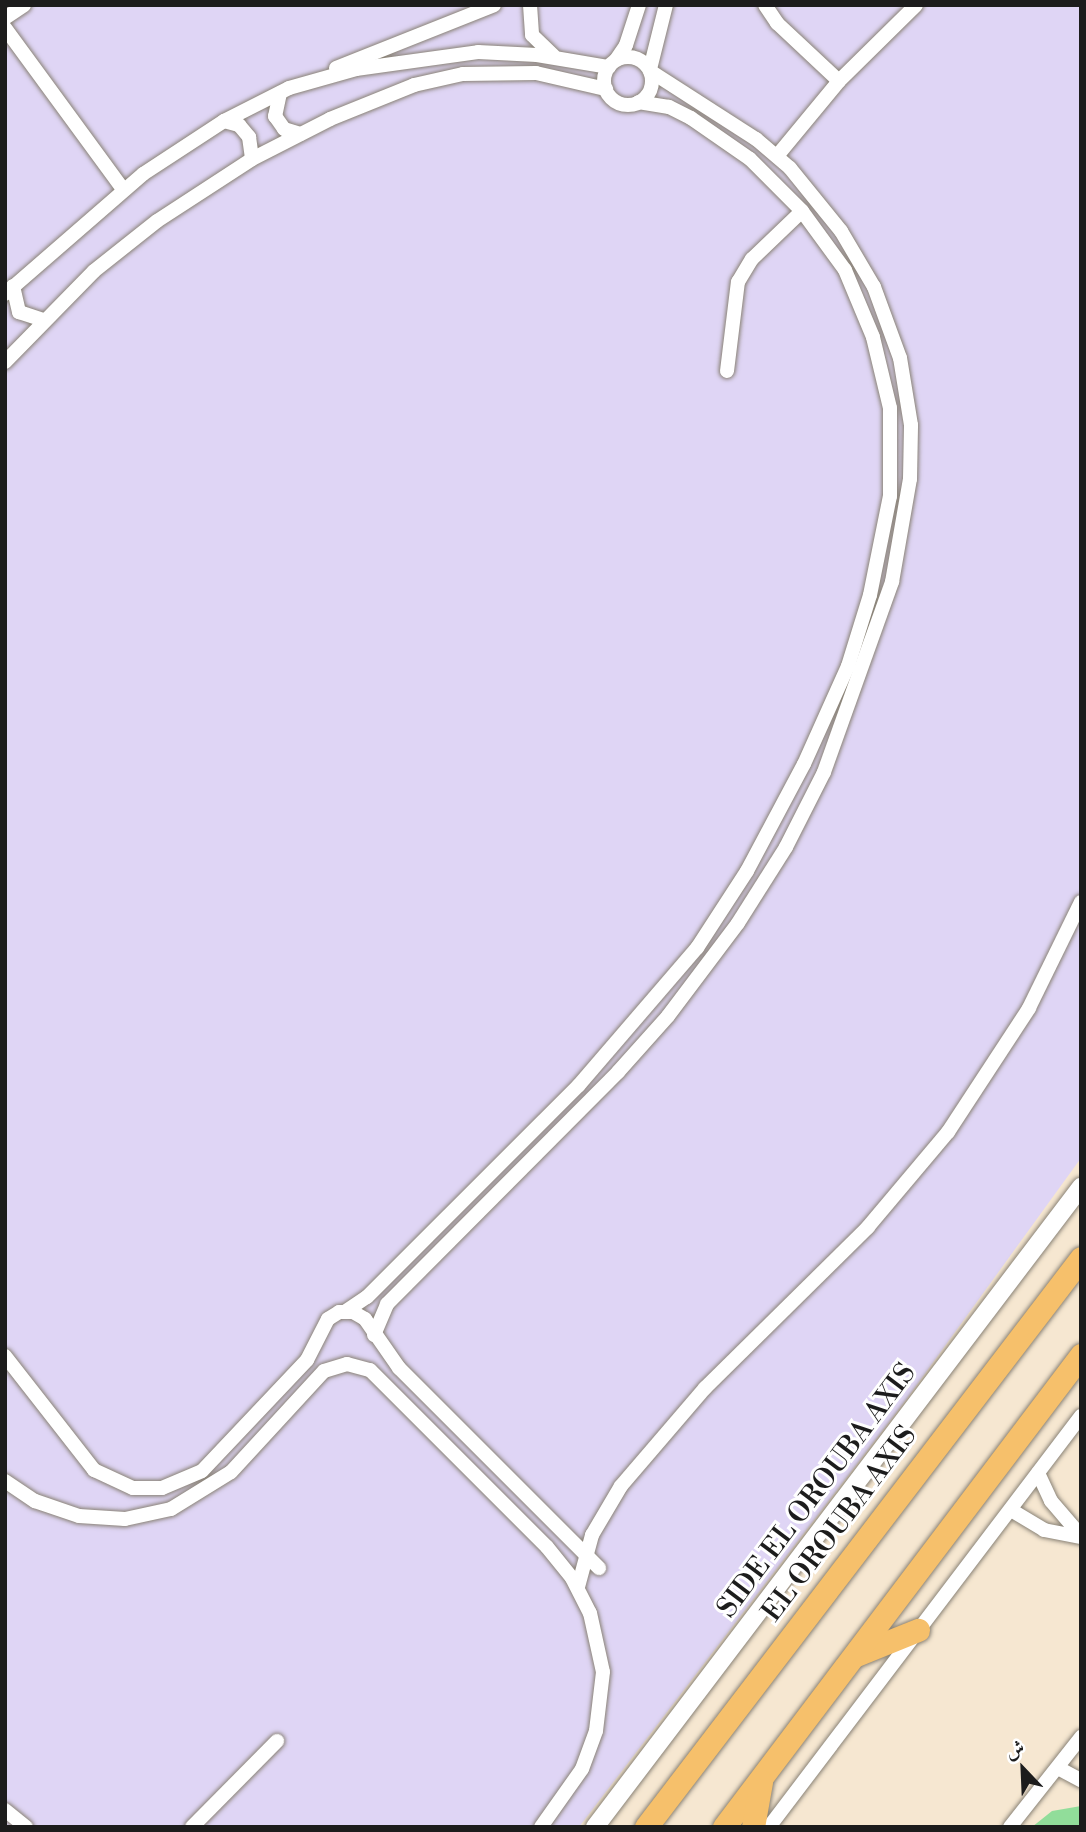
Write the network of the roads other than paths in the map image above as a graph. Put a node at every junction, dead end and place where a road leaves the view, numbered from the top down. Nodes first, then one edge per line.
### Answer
1 (24, 5) edge
2 (494, 5) edge
3 (530, 5) edge
4 (639, 5) edge
5 (666, 5) edge
6 (765, 5) edge
7 (916, 5) edge
8 (5, 18) edge
9 (5, 27) edge
10 (558, 58) junction
11 (612, 63) junction
12 (650, 70) junction
13 (326, 75) junction
14 (839, 81) junction
15 (606, 89) junction
16 (280, 93) junction
17 (638, 102) junction
18 (224, 121) junction
19 (300, 134) junction
20 (777, 156) junction
21 (252, 159) junction
22 (123, 189) junction
23 (802, 211) junction
24 (833, 219) junction
25 (818, 231) junction
26 (9, 290) edge
27 (44, 320) junction
28 (5, 341) edge
29 (6, 361) edge
30 (727, 371) dead end
31 (804, 764) junction
32 (824, 772) junction
33 (1081, 902) edge
34 (1081, 1187) edge
35 (1081, 1258) edge
36 (346, 1311) junction
37 (374, 1335) junction
38 (1081, 1355) edge
39 (5, 1356) edge
40 (1081, 1416) edge
41 (1038, 1473) junction
42 (5, 1481) edge
43 (1011, 1510) junction
44 (1081, 1536) edge
45 (585, 1552) junction
46 (599, 1568) dead end
47 (578, 1587) junction
48 (918, 1630) junction
49 (856, 1655) junction
50 (1081, 1737) edge
51 (277, 1741) dead end
52 (1058, 1768) junction
53 (762, 1777) junction
54 (1081, 1780) edge
55 (5, 1810) edge
56 (26, 1827) edge
57 (192, 1827) edge
58 (541, 1827) edge
59 (595, 1827) edge
60 (646, 1827) edge
61 (724, 1827) edge
62 (754, 1827) edge
63 (769, 1827) edge
64 (1010, 1827) edge

1 - 8 street
2 - 13 street
3 - 10 street
4 - 11 street
5 - 12 street
6 - 14 street
7 - 14 street
9 - 22 street
10 - 11 street
10 - 13 street
11 - 12 street
11 - 15 street
12 - 17 street
12 - 20 street
13 - 16 street
14 - 20 street
15 - 17 street
15 - 19 street
16 - 18 street
16 - 19 street
17 - 23 street
18 - 21 street
18 - 22 street
19 - 21 street
20 - 24 street
21 - 27 street
22 - 26 street
23 - 25 street
23 - 30 street
24 - 25 street
24 - 32 street
25 - 31 street
26 - 27 street
27 - 29 street
28 - 29 street
31 - 32 street
31 - 36 street
32 - 37 street
33 - 45 street
34 - 59 street, SIDE EL OROUBA AXIS
35 - 60 main road, EL OROUBA AXIS
36 - 37 street
36 - 39 street
37 - 45 street
38 - 49 main road
40 - 41 street
41 - 43 street
41 - 44 street
42 - 47 street
43 - 44 street
43 - 48 street
45 - 46 street
45 - 47 street
47 - 58 street
48 - 49 main road
48 - 63 street
49 - 53 main road
50 - 52 street
51 - 57 street
52 - 54 street
52 - 64 street
53 - 61 main road
53 - 62 main road
55 - 56 street

